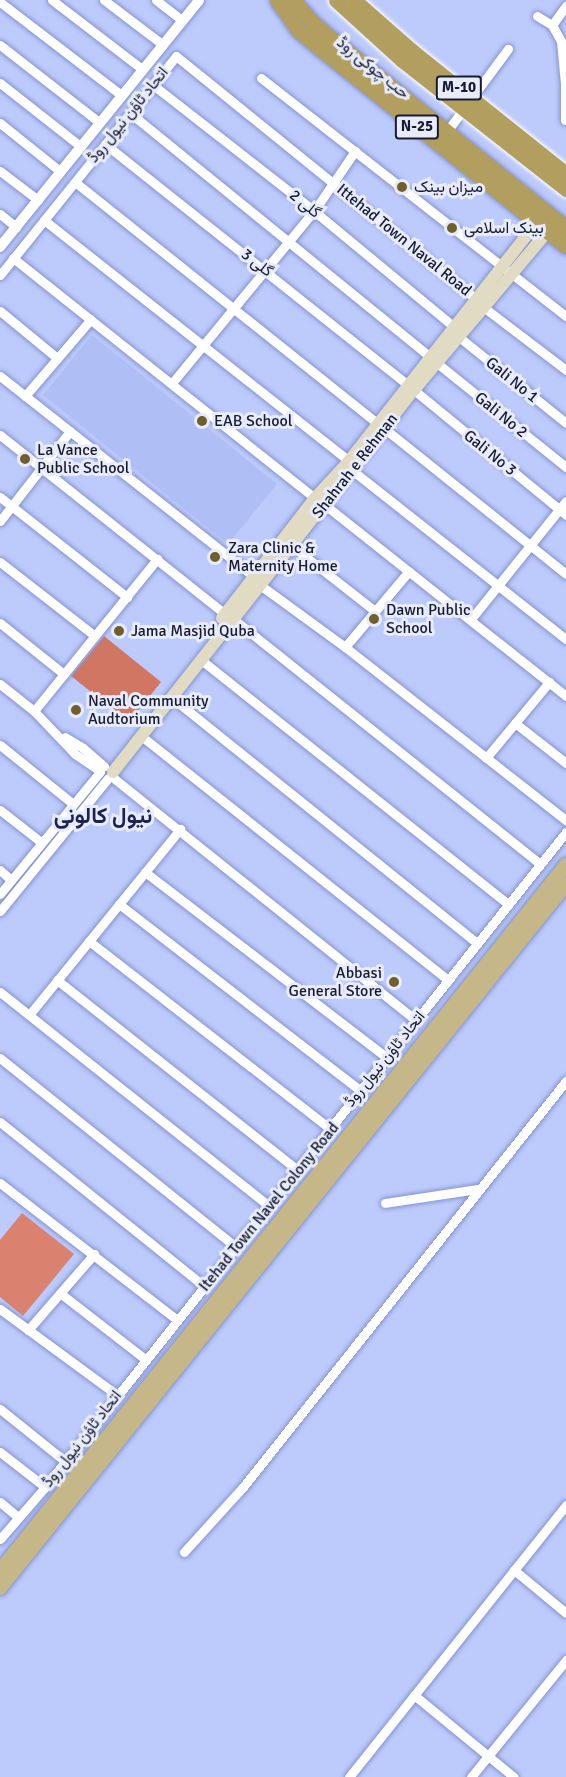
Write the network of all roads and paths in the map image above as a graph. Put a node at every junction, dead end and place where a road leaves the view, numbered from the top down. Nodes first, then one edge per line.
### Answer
1 (52, 0) edge
2 (104, 0) edge
3 (156, 0) edge
4 (199, 0) edge
5 (278, 0) edge
6 (293, 0) edge
7 (336, 0) edge
8 (354, 0) edge
9 (0, 2) edge
10 (566, 6) edge
11 (537, 16) dead end
12 (182, 20) junction
13 (552, 25) junction
14 (0, 45) edge
15 (162, 45) junction
16 (508, 49) dead end
17 (142, 69) junction
18 (261, 78) dead end
19 (0, 83) edge
20 (153, 85) junction
21 (121, 95) junction
22 (130, 113) junction
23 (565, 120) edge
24 (99, 122) junction
25 (0, 123) edge
26 (442, 138) junction
27 (105, 144) junction
28 (80, 146) junction
29 (355, 151) junction
30 (0, 171) edge
31 (60, 171) junction
32 (566, 174) edge
33 (332, 181) junction
34 (75, 182) junction
35 (566, 189) edge
36 (38, 200) junction
37 (314, 211) junction
38 (0, 214) edge
39 (44, 220) junction
40 (551, 223) edge
41 (16, 227) junction
42 (289, 241) junction
43 (566, 246) edge
44 (0, 247) edge
45 (13, 258) junction
46 (265, 270) junction
47 (506, 271) junction
48 (0, 275) edge
49 (479, 302) junction
50 (233, 308) junction
51 (0, 311) edge
52 (566, 316) edge
53 (90, 319) junction
54 (456, 332) junction
55 (203, 345) junction
56 (57, 358) junction
57 (434, 360) junction
58 (566, 370) edge
59 (0, 376) edge
60 (172, 383) junction
61 (411, 387) junction
62 (25, 396) junction
63 (566, 423) edge
64 (381, 427) junction
65 (70, 431) junction
66 (0, 435) edge
67 (351, 466) junction
68 (566, 467) edge
69 (42, 468) junction
70 (0, 497) edge
71 (320, 501) junction
72 (566, 501) edge
73 (12, 506) junction
74 (562, 512) edge
75 (0, 521) edge
76 (292, 546) junction
77 (529, 547) junction
78 (157, 559) junction
79 (0, 562) edge
80 (409, 571) junction
81 (566, 574) edge
82 (257, 580) junction
83 (497, 585) junction
84 (127, 597) junction
85 (375, 611) junction
86 (228, 616) junction
87 (471, 619) junction
88 (0, 623) edge
89 (95, 636) junction
90 (566, 639) edge
91 (345, 647) junction
92 (200, 659) junction
93 (64, 674) junction
94 (549, 682) junction
95 (0, 684) edge
96 (566, 696) edge
97 (171, 698) junction
98 (34, 711) junction
99 (515, 723) junction
100 (140, 735) junction
101 (0, 746) edge
102 (486, 758) junction
103 (566, 763) edge
104 (106, 772) junction
105 (73, 804) junction
106 (0, 810) edge
107 (566, 820) edge
108 (180, 829) junction
109 (566, 832) edge
110 (40, 842) junction
111 (540, 864) junction
112 (566, 865) edge
113 (0, 870) edge
114 (145, 872) junction
115 (11, 879) junction
116 (566, 884) edge
117 (0, 894) edge
118 (120, 904) junction
119 (508, 904) junction
120 (0, 911) edge
121 (89, 941) junction
122 (477, 943) junction
123 (57, 980) junction
124 (448, 980) junction
125 (0, 992) edge
126 (29, 1015) junction
127 (416, 1020) junction
128 (386, 1057) junction
129 (0, 1058) edge
130 (566, 1081) edge
131 (360, 1090) junction
132 (0, 1122) edge
133 (329, 1128) junction
134 (296, 1170) junction
135 (0, 1183) edge
136 (478, 1189) junction
137 (385, 1203) dead end
138 (268, 1205) junction
139 (235, 1246) junction
140 (94, 1254) junction
141 (204, 1285) junction
142 (233, 1290) junction
143 (60, 1293) junction
144 (0, 1309) edge
145 (176, 1319) junction
146 (28, 1330) junction
147 (145, 1359) junction
148 (117, 1395) junction
149 (0, 1409) edge
150 (0, 1452) edge
151 (65, 1461) junction
152 (45, 1487) junction
153 (0, 1502) edge
154 (566, 1505) edge
155 (18, 1517) junction
156 (0, 1539) edge
157 (184, 1552) dead end
158 (514, 1570) junction
159 (0, 1571) edge
160 (0, 1588) edge
161 (566, 1613) edge
162 (566, 1660) edge
163 (414, 1695) junction
164 (487, 1757) junction
165 (349, 1777) edge
166 (471, 1777) edge
167 (514, 1777) edge

1 - 17 street
2 - 15 street
3 - 12 street
4 - 12 street
5 - 26 highway, حب چوکی روڈ / N-25
6 - 26 highway
7 - 35 highway, M-10, bridge
8 - 32 highway, M-10, bridge
9 - 21 street
10 - 13 street
11 - 13 street
12 - 15 street
13 - 23 street
14 - 24 street
15 - 17 street
16 - 26 street
17 - 21 street
18 - 29 street
19 - 28 street
20 - 22 street, اتحاد ٹاؤن نیول روڈ
20 - 33 street, اتحاد ٹاؤن نیول روڈ
20 - 37 street, گلی 2
21 - 24 street
22 - 27 street, اتحاد ٹاؤن نیول روڈ
22 - 42 street
24 - 28 street
25 - 31 street
26 - 40 highway
27 - 34 street, اتحاد ٹاؤن نیول روڈ
27 - 46 street, گلی 3
28 - 31 street
29 - 33 street
29 - 47 street
30 - 36 street
31 - 36 street
33 - 37 street
33 - 49 street, Ittehad Town Naval Road
34 - 39 street, اتحاد ٹاؤن نیول روڈ
34 - 50 street
36 - 41 street
37 - 42 street
37 - 54 street, گلی 2
38 - 41 street
39 - 45 street, اتحاد ٹاؤن نیول روڈ
39 - 55 street
40 - 43 highway
40 - 47 main road, Shahrah e Rehman
41 - 44 street
42 - 46 street
42 - 57 street
45 - 48 street, اتحاد ٹاؤن نیول روڈ
45 - 53 street
46 - 50 street
46 - 61 street, گلی 3
47 - 49 main road, Shahrah e Rehman
47 - 52 street
49 - 54 main road, Shahrah e Rehman
49 - 58 street, Ittehad Town Naval Road
50 - 55 street
50 - 64 street
51 - 56 street
53 - 56 street
53 - 60 street
54 - 57 main road, Shahrah e Rehman
54 - 63 street, Gali No 1
55 - 60 street
55 - 67 street
56 - 62 street
57 - 61 main road, Shahrah e Rehman
57 - 68 street, Gali No 2
59 - 62 street
60 - 71 street
61 - 64 main road, Shahrah e Rehman
61 - 74 street, Gali No 3
62 - 65 street
64 - 67 main road, Shahrah e Rehman
64 - 77 street
65 - 69 street
65 - 82 street
66 - 69 street
67 - 71 main road, Shahrah e Rehman
67 - 83 street
69 - 73 street
69 - 78 street
70 - 73 street
71 - 76 main road, Shahrah e Rehman
71 - 80 street
71 - 82 main road, Shahrah e Rehman
72 - 74 street
73 - 75 street
73 - 84 street
74 - 77 street
76 - 82 main road, Shahrah e Rehman
76 - 85 street
77 - 81 street
77 - 83 street
78 - 84 street
78 - 86 street
79 - 89 street
80 - 85 street
80 - 87 street
82 - 86 main road, Shahrah e Rehman
82 - 91 street
83 - 87 street
83 - 90 street
84 - 89 street
85 - 91 street
86 - 92 main road, Shahrah e Rehman
86 - 104 main road, Shahrah e Rehman
86 - 111 street
87 - 94 street
88 - 93 street
89 - 93 street
91 - 102 street
92 - 97 main road, Shahrah e Rehman
92 - 119 street
93 - 98 street
94 - 96 street
94 - 99 street
95 - 98 street
97 - 100 main road, Shahrah e Rehman
97 - 122 street
98 - 104 street
99 - 102 street
99 - 103 street
100 - 104 main road, Shahrah e Rehman
100 - 124 street
101 - 105 street
102 - 107 street
104 - 105 street
104 - 108 street
104 - 120 street
105 - 110 street
106 - 110 street
108 - 114 street
108 - 127 street
109 - 111 street, اتحاد ٹاؤن نیول روڈ
110 - 115 street
111 - 119 street, اتحاد ٹاؤن نیول روڈ
112 - 142 main road, Itehad Town Navel Colony Road
113 - 115 street
114 - 118 street
114 - 128 street
115 - 117 street
116 - 142 main road, Itehad Town Navel Colony Road
118 - 121 street
118 - 131 street
119 - 122 street, اتحاد ٹاؤن نیول روڈ
121 - 123 street
121 - 133 street
122 - 124 street, اتحاد ٹاؤن نیول روڈ
123 - 126 street
123 - 134 street
124 - 127 street, اتحاد ٹاؤن نیول روڈ
125 - 126 street
126 - 138 street
127 - 128 street, اتحاد ٹاؤن نیول روڈ
128 - 131 street, اتحاد ٹاؤن نیول روڈ
129 - 139 street
130 - 136 street
131 - 133 street, اتحاد ٹاؤن نیول روڈ
132 - 141 street
133 - 134 street, اتحاد ٹاؤن نیول روڈ
134 - 138 street, اتحاد ٹاؤن نیول روڈ
135 - 140 street
136 - 137 street
136 - 157 street
138 - 139 street, اتحاد ٹاؤن نیول روڈ
139 - 141 street, اتحاد ٹاؤن نیول روڈ
140 - 143 street
140 - 145 street
141 - 145 street, اتحاد ٹاؤن نیول روڈ
142 - 159 main road, Itehad Town Navel Colony Road
142 - 160 main road, Itehad Town Navel Colony Road
143 - 146 street
143 - 147 street
144 - 146 street
145 - 147 street, اتحاد ٹاؤن نیول روڈ
146 - 148 street
147 - 148 street, اتحاد ٹاؤن نیول روڈ
148 - 151 street, اتحاد ٹاؤن نیول روڈ
149 - 151 street
150 - 152 street
151 - 152 street, اتحاد ٹاؤن نیول روڈ
152 - 155 street, اتحاد ٹاؤن نیول روڈ
153 - 155 street
154 - 158 street
155 - 156 street, اتحاد ٹاؤن نیول روڈ
158 - 161 street
158 - 163 street
162 - 164 street
163 - 164 street
163 - 165 street
164 - 166 street
164 - 167 street

